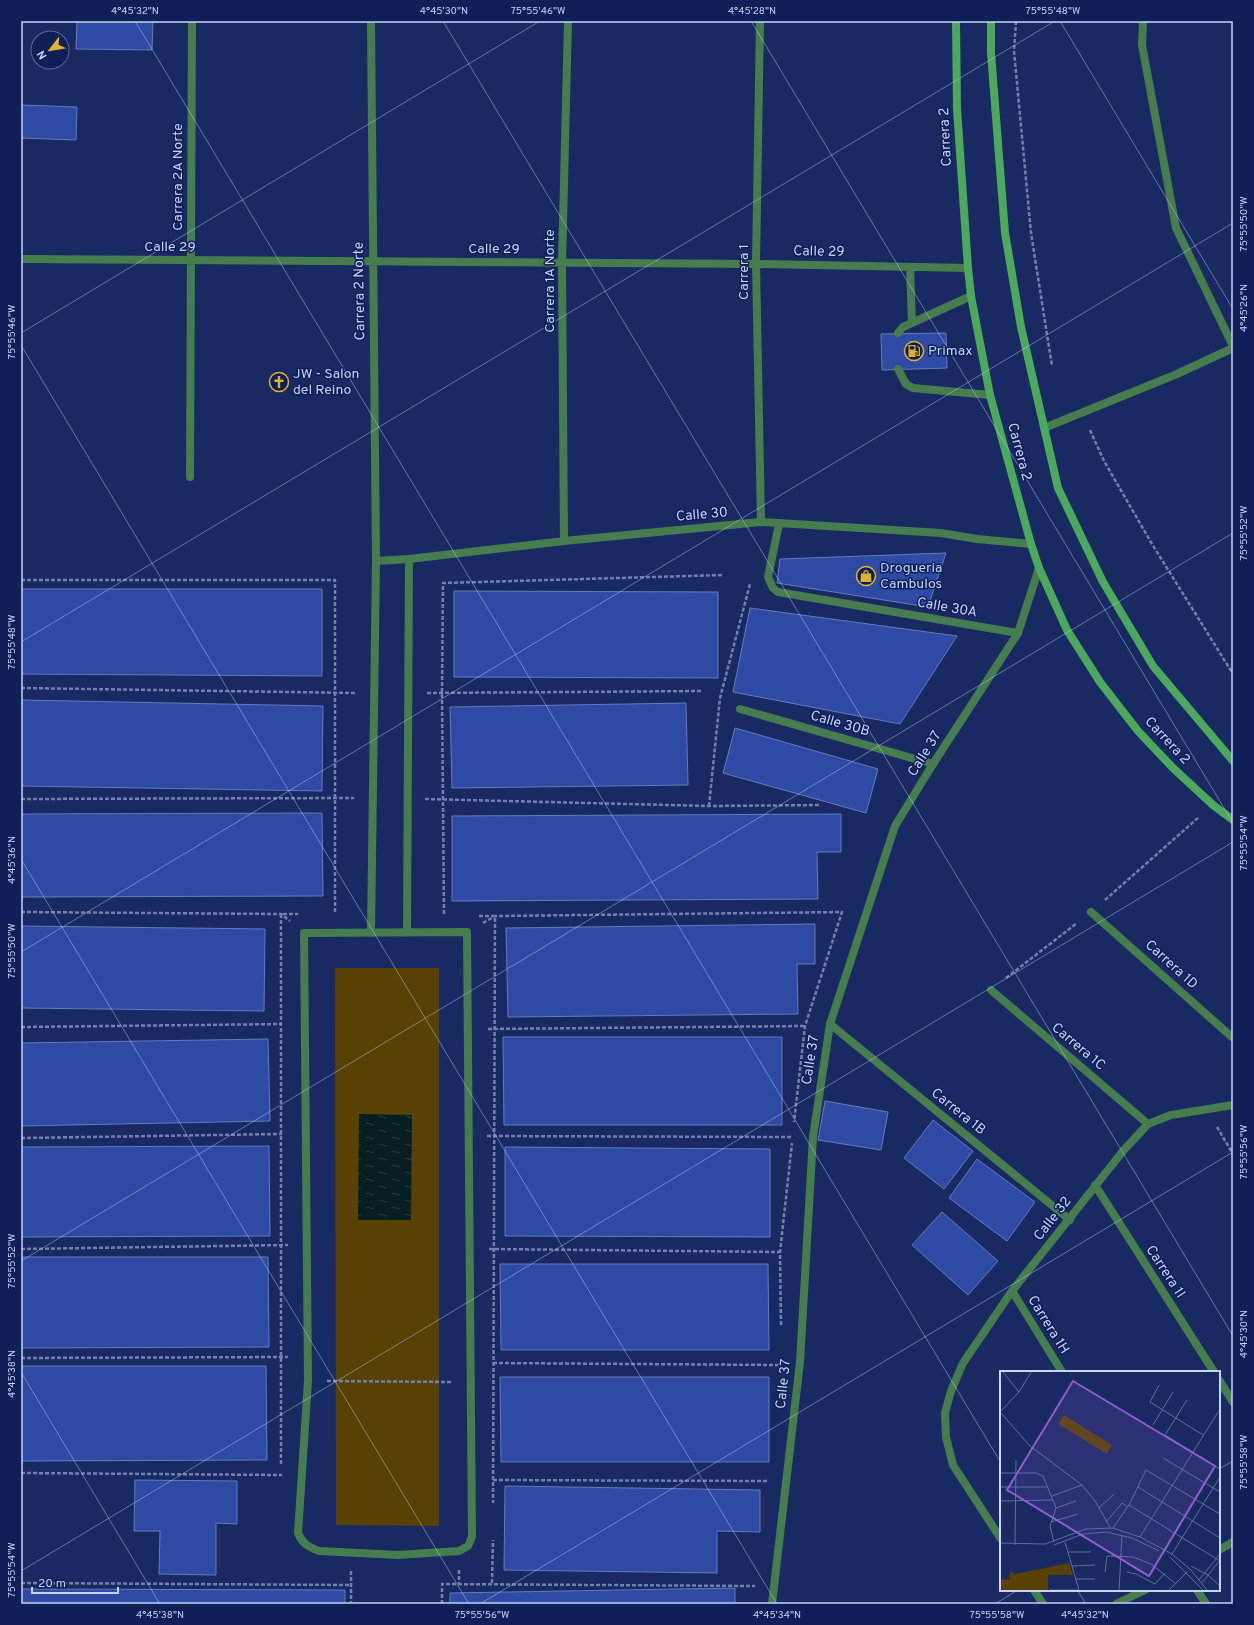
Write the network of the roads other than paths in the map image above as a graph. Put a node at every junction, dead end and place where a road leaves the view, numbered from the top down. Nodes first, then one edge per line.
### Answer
1 (192, 21) edge
2 (372, 21) edge
3 (568, 21) edge
4 (760, 21) edge
5 (956, 21) edge
6 (990, 21) edge
7 (1143, 21) edge
8 (21, 259) edge
9 (190, 260) junction
10 (373, 262) junction
11 (562, 263) junction
12 (756, 264) junction
13 (910, 267) junction
14 (968, 268) junction
15 (971, 296) junction
16 (912, 323) junction
17 (898, 333) dead end
18 (1233, 347) edge
19 (898, 369) dead end
20 (990, 394) junction
21 (1044, 428) junction
22 (190, 477) dead end
23 (761, 522) junction
24 (779, 524) junction
25 (564, 541) junction
26 (1031, 544) junction
27 (376, 560) junction
28 (409, 560) junction
29 (1039, 568) junction
30 (1018, 633) junction
31 (740, 709) dead end
32 (1233, 762) edge
33 (933, 764) junction
34 (1233, 820) edge
35 (1091, 912) dead end
36 (371, 932) junction
37 (407, 932) junction
38 (991, 990) dead end
39 (830, 1024) junction
40 (1233, 1038) edge
41 (1233, 1105) edge
42 (1148, 1124) junction
43 (1095, 1186) junction
44 (1070, 1220) junction
45 (1012, 1292) junction
46 (1061, 1371) edge
47 (1213, 1371) edge
48 (1220, 1382) edge
49 (1233, 1402) edge
50 (1000, 1537) edge
51 (1233, 1542) edge
52 (1220, 1549) edge
53 (1035, 1591) edge
54 (1143, 1591) edge
55 (1198, 1591) edge
56 (772, 1604) edge
57 (1043, 1604) edge
58 (1116, 1604) edge
59 (1206, 1604) edge

1 - 9 street, Carrera 2A Norte
2 - 10 street, Carrera 2 Norte
3 - 11 street, Carrera 1A Norte
4 - 12 street, Carrera 1
5 - 14 main road, Carrera 2
6 - 21 main road, Carrera 2
7 - 18 street
8 - 9 street, Calle 29
9 - 10 street, Calle 29
9 - 22 street, Carrera 2A Norte
10 - 11 street, Calle 29
10 - 27 street, Carrera 2 Norte
11 - 12 street, Calle 29
11 - 25 street, Carrera 1A Norte
12 - 13 street, Calle 29
12 - 23 street, Carrera 1
13 - 14 street, Calle 29
13 - 16 street
14 - 15 main road, Carrera 2
15 - 16 street
15 - 20 main road, Carrera 2
16 - 17 street
18 - 21 street
19 - 20 street
20 - 26 main road, Carrera 2
21 - 32 main road, Carrera 2
23 - 24 street, Calle 30
23 - 25 street, Calle 30
24 - 26 street, Calle 30
24 - 30 street, Calle 30A
25 - 28 street, Calle 30
26 - 29 main road, Carrera 2
27 - 28 street, Calle 30
27 - 36 street, Carrera 2 Norte
28 - 37 street
29 - 30 street, Calle 37
29 - 34 main road, Carrera 2
30 - 33 street, Calle 37
31 - 33 street, Calle 30B
33 - 39 street, Calle 37
35 - 40 street, Carrera 1D
36 - 37 street
36 - 37 street
38 - 42 street, Carrera 1C
39 - 44 street, Carrera 1B
39 - 56 street, Calle 37
41 - 42 street, Calle 32
42 - 43 street, Calle 32
43 - 44 street, Calle 32
43 - 47 street, Carrera 1I
44 - 45 street, Calle 32
45 - 46 street, Carrera 1H
45 - 50 street, Calle 32
48 - 49 street
51 - 52 street
53 - 57 street
54 - 58 street
55 - 59 street

